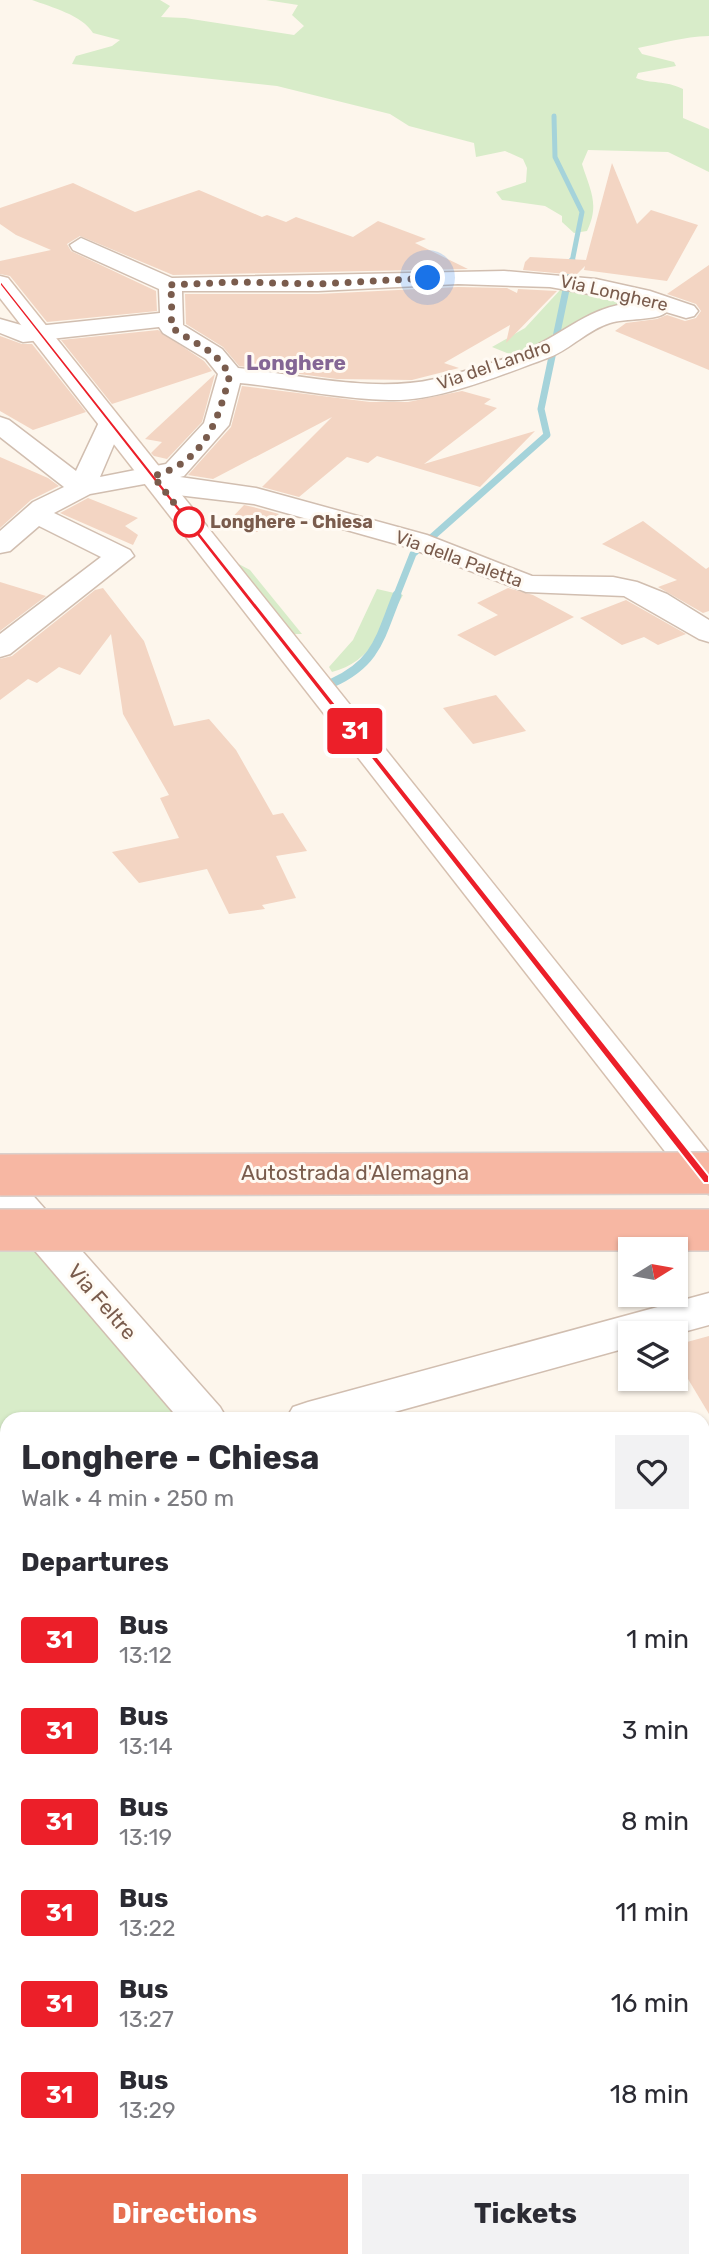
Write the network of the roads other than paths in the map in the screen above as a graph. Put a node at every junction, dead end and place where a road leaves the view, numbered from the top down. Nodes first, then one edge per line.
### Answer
1 (81, 245) dead end
2 (0, 283) edge
3 (169, 285) junction
4 (698, 312) edge
5 (170, 319) junction
6 (0, 326) edge
7 (40, 333) junction
8 (230, 374) junction
9 (110, 423) junction
10 (0, 425) edge
11 (157, 481) junction
12 (82, 488) junction
13 (36, 514) junction
14 (0, 545) edge
15 (709, 633) edge
16 (0, 648) edge
17 (709, 1173) edge
18 (0, 1175) edge
19 (709, 1180) edge
20 (0, 1184) edge
21 (0, 1230) edge
22 (709, 1230) edge
23 (709, 1309) edge
24 (199, 1412) edge
25 (334, 1412) edge

1 - 3 street
2 - 7 street
3 - 4 street, Via Longhere
3 - 5 street
4 - 8 street, Via del Landro
5 - 7 street
5 - 8 street
6 - 7 street
7 - 9 street
8 - 11 street
9 - 11 street
9 - 12 street
10 - 12 street
11 - 12 street
11 - 15 street, Via della Paletta
11 - 19 street
12 - 13 street
13 - 14 street
13 - 16 street
17 - 18 highway, Autostrada d'Alemagna, bridge
20 - 24 street, Via Feltre
21 - 22 highway, bridge
23 - 25 street

